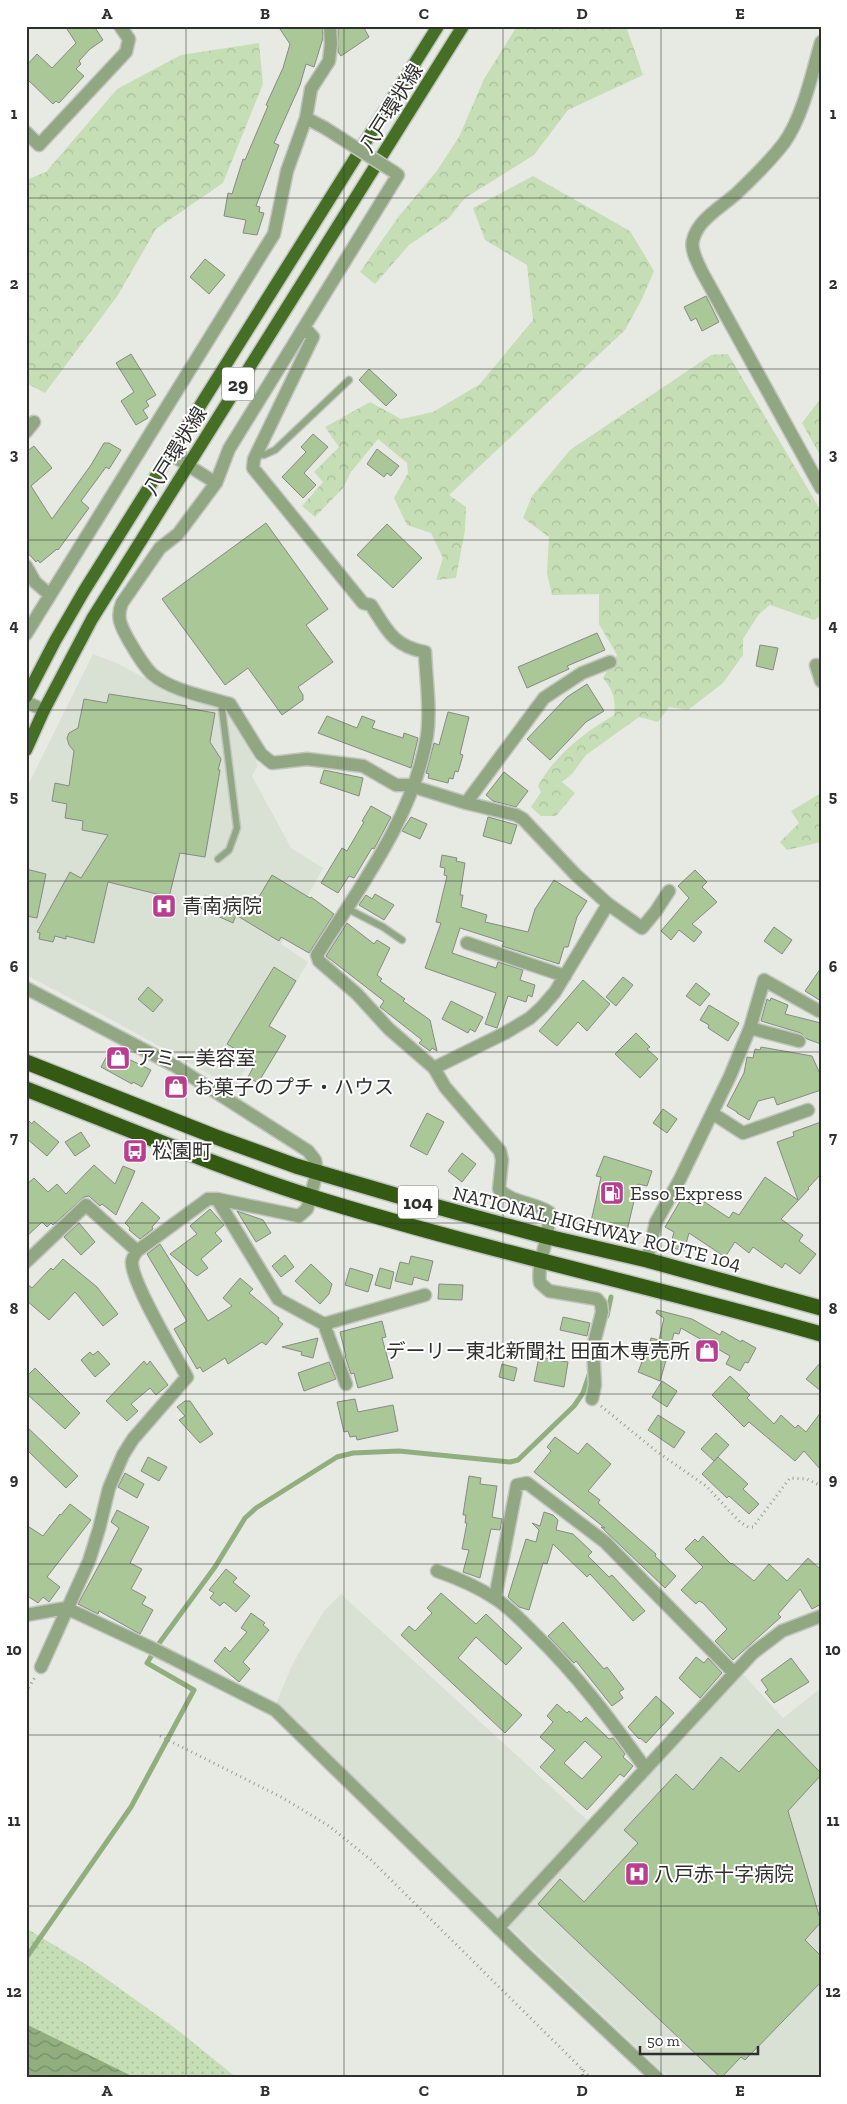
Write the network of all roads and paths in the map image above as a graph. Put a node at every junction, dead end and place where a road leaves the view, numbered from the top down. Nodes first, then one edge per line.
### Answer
1 (120, 26) edge
2 (330, 26) edge
3 (438, 26) edge
4 (463, 26) edge
5 (821, 42) edge
6 (306, 118) junction
7 (26, 132) edge
8 (304, 328) junction
9 (349, 380) dead end
10 (170, 454) junction
11 (256, 454) junction
12 (188, 466) junction
13 (216, 482) junction
14 (821, 488) edge
15 (26, 566) edge
16 (50, 595) junction
17 (26, 634) edge
18 (610, 662) dead end
19 (816, 664) dead end
20 (821, 681) edge
21 (26, 697) edge
22 (221, 701) junction
23 (26, 702) edge
24 (44, 710) junction
25 (26, 750) edge
26 (414, 787) junction
27 (466, 803) junction
28 (218, 859) dead end
29 (669, 891) dead end
30 (608, 904) junction
31 (346, 908) junction
32 (402, 940) dead end
33 (467, 943) dead end
34 (565, 976) junction
35 (26, 988) edge
36 (819, 1011) dead end
37 (750, 1028) junction
38 (799, 1041) dead end
39 (26, 1062) edge
40 (434, 1068) junction
41 (26, 1089) edge
42 (808, 1110) dead end
43 (712, 1112) junction
44 (317, 1172) junction
45 (312, 1196) junction
46 (217, 1198) junction
47 (548, 1237) junction
48 (137, 1251) junction
49 (543, 1260) junction
50 (647, 1260) junction
51 (26, 1262) edge
52 (425, 1295) dead end
53 (821, 1308) edge
54 (324, 1324) junction
55 (821, 1334) edge
56 (346, 1384) dead end
57 (592, 1399) joint
58 (821, 1486) edge
59 (437, 1572) dead end
60 (495, 1598) junction
61 (66, 1608) junction
62 (26, 1615) edge
63 (821, 1616) edge
64 (41, 1667) dead end
65 (734, 1673) junction
66 (160, 1736) dead end
67 (645, 1768) junction
68 (498, 1928) junction
69 (582, 2069) junction
70 (583, 2078) edge
71 (591, 2078) edge
72 (657, 2078) edge

1 - 7 street
2 - 6 street
3 - 10 main road, 八戸環状線 / 29
4 - 12 main road, 八戸環状線 / 29
5 - 14 street
6 - 8 street, bridge
6 - 16 street
8 - 11 street
8 - 13 street
9 - 11 lane
10 - 12 street
10 - 21 main road, 八戸環状線 / 29
11 - 26 street
12 - 13 street
12 - 24 main road, 八戸環状線 / 29
13 - 22 street
15 - 16 street
16 - 17 street
18 - 27 street
19 - 20 street
22 - 26 street
22 - 28 lane
23 - 24 street
24 - 25 main road, 八戸環状線 / 29
26 - 27 street
26 - 31 street
27 - 30 street
29 - 30 street
30 - 34 street
31 - 32 lane
31 - 40 street
33 - 34 street
34 - 40 street
35 - 44 street
36 - 37 street
37 - 38 street
37 - 43 street
39 - 44 highway, NATIONAL HIGHWAY ROUTE 104 / 104
40 - 47 street
41 - 45 highway, 104
42 - 43 street
43 - 50 street
44 - 45 street
44 - 47 highway, NATIONAL HIGHWAY ROUTE 104 / 104
45 - 46 street
45 - 49 highway, 104
46 - 48 street
46 - 54 street
47 - 49 street
47 - 50 highway, NATIONAL HIGHWAY ROUTE 104 / 104
48 - 51 street
48 - 61 street
49 - 55 highway, 104
49 - 57 street
50 - 53 highway, NATIONAL HIGHWAY ROUTE 104 / 104
52 - 54 street
54 - 56 street
57 - 58 path
59 - 60 street
60 - 65 street
60 - 67 street
61 - 62 street
61 - 64 street
61 - 68 street
63 - 65 street
65 - 67 street
66 - 69 path
67 - 68 street
68 - 72 street
69 - 70 path
69 - 71 path

